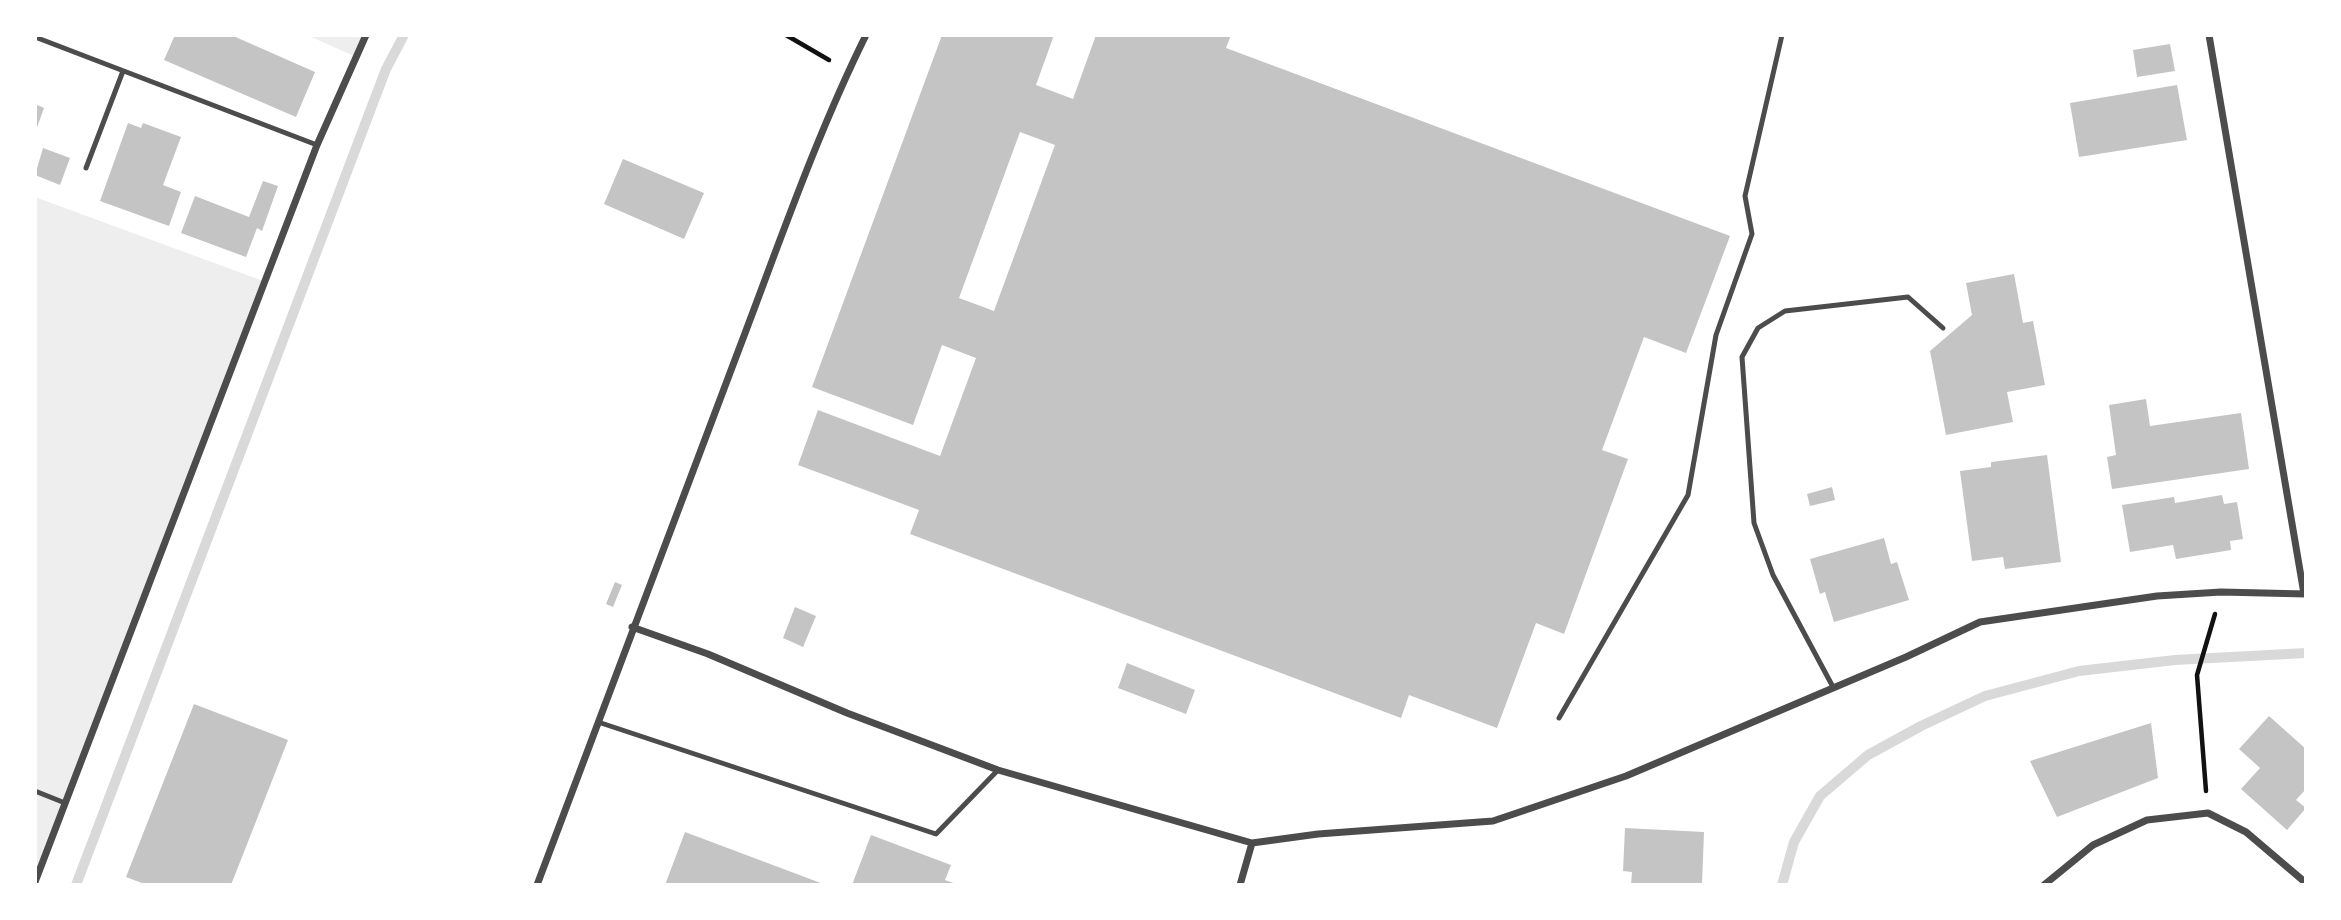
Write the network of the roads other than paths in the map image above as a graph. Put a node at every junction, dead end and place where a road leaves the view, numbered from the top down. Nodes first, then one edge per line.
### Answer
1 (366, 35) edge
2 (866, 35) edge
3 (1782, 35) edge
4 (2209, 35) edge
5 (35, 37) edge
6 (123, 71) junction
7 (317, 145) junction
8 (86, 168) dead end
9 (1943, 328) dead end
10 (2305, 594) edge
11 (632, 627) junction
12 (1833, 687) junction
13 (1559, 718) dead end
14 (598, 722) junction
15 (998, 770) junction
16 (35, 791) edge
17 (65, 803) junction
18 (1252, 844) junction
19 (35, 882) edge
20 (2306, 883) edge
21 (537, 885) edge
22 (1240, 885) edge
23 (2044, 885) edge

1 - 7 street
2 - 11 street
3 - 13 lane
4 - 10 street
5 - 6 lane
6 - 7 lane
6 - 8 lane
7 - 17 street
9 - 12 lane
10 - 12 street
11 - 14 street
11 - 15 street
12 - 18 street
14 - 15 lane
14 - 21 street
15 - 18 street
16 - 17 lane
17 - 19 street
18 - 22 street
20 - 23 street

